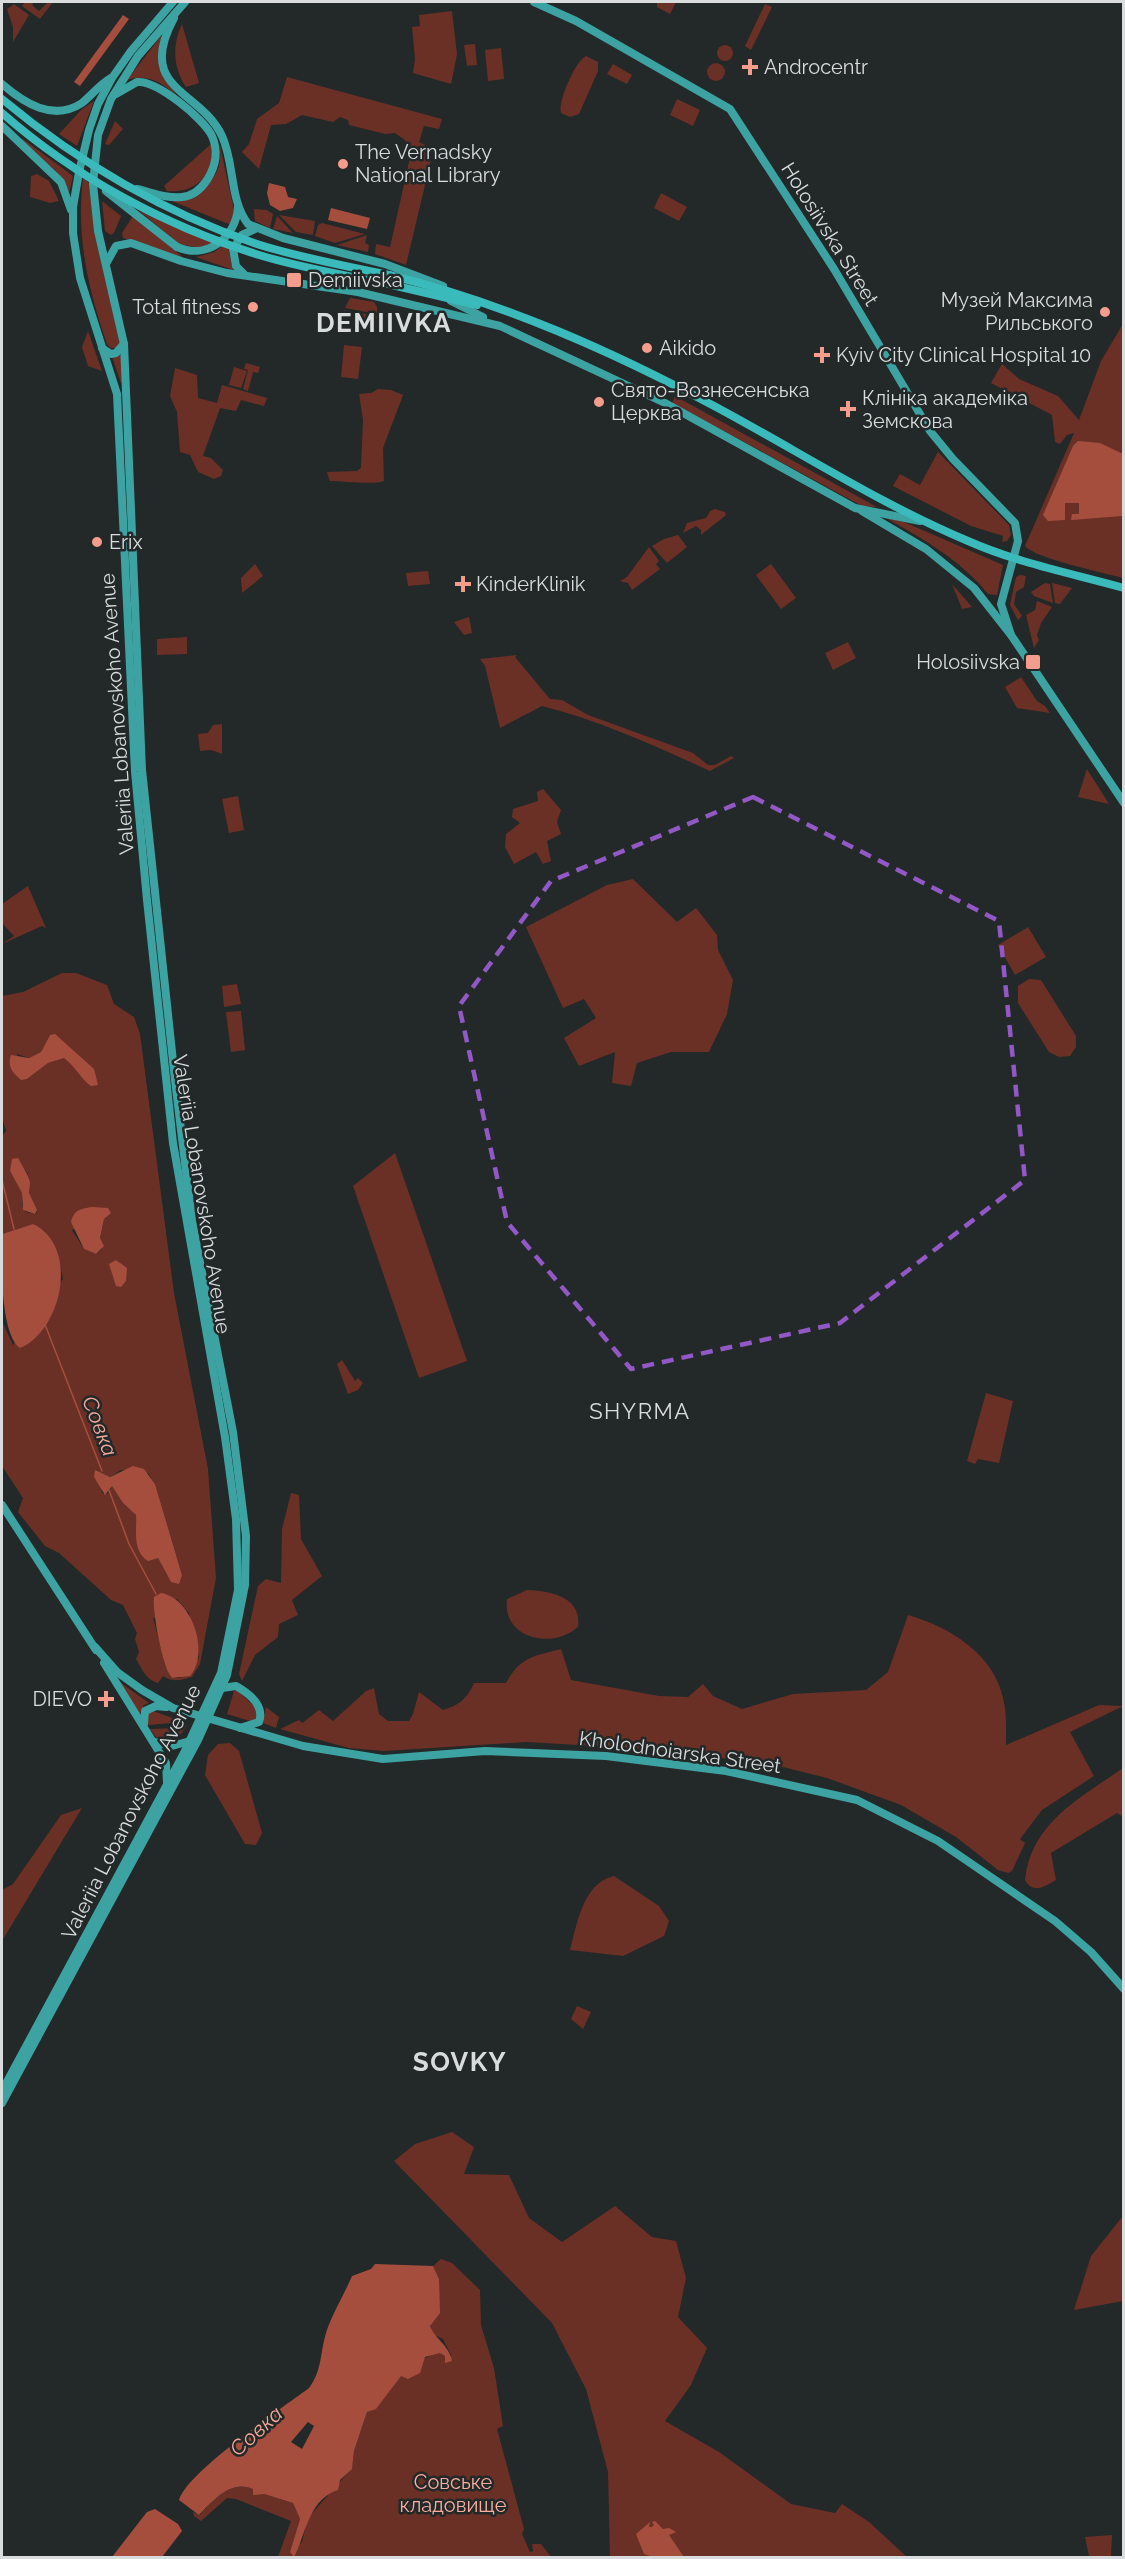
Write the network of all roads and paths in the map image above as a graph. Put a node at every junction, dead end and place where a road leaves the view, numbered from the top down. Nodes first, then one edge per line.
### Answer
1 (173, 2) edge
2 (185, 2) edge
3 (534, 2) edge
4 (178, 9) junction
5 (112, 78) junction
6 (2, 84) edge
7 (2, 99) edge
8 (111, 99) junction
9 (2, 113) edge
10 (2, 126) edge
11 (88, 177) junction
12 (129, 188) junction
13 (238, 205) junction
14 (73, 218) junction
15 (255, 229) junction
16 (177, 248) junction
17 (106, 263) junction
18 (194, 265) junction
19 (248, 277) junction
20 (388, 280) junction
21 (453, 290) junction
22 (442, 296) junction
23 (513, 313) junction
24 (500, 326) junction
25 (124, 344) junction
26 (102, 348) junction
27 (855, 508) junction
28 (925, 522) junction
29 (1013, 560) junction
30 (1124, 588) edge
31 (1004, 592) junction
32 (982, 598) junction
33 (1011, 634) junction
34 (1124, 804) edge
35 (2, 1505) edge
36 (94, 1647) junction
37 (222, 1688) junction
38 (173, 1708) junction
39 (204, 1718) junction
40 (144, 1726) junction
41 (236, 1728) junction
42 (190, 1741) junction
43 (154, 1742) junction
44 (166, 1788) junction
45 (1124, 1989) edge
46 (2, 2091) edge
47 (2, 2103) edge

1 - 5 main road
2 - 4 main road, Valeriia Lobanovskoho Avenue
3 - 29 main road, Holosiivska Street
4 - 8 main road, Valeriia Lobanovskoho Avenue
4 - 13 main road
5 - 6 main road
5 - 14 main road
7 - 12 highway, bridge
8 - 12 main road, bridge
8 - 17 main road, Valeriia Lobanovskoho Avenue
9 - 11 highway, bridge
10 - 14 main road
11 - 16 main road, bridge
11 - 20 highway, bridge
12 - 20 highway, bridge
13 - 15 main road
13 - 16 main road
14 - 26 main road, Valeriia Lobanovskoho Avenue
15 - 19 main road
15 - 21 main road
16 - 18 main road
17 - 18 main road
17 - 25 main road, Valeriia Lobanovskoho Avenue
18 - 19 main road
19 - 24 main road
20 - 21 highway
20 - 22 highway
21 - 23 highway
22 - 23 highway
22 - 24 main road
23 - 28 highway
24 - 27 main road
25 - 26 main road
25 - 37 main road, Valeriia Lobanovskoho Avenue
26 - 39 main road, Valeriia Lobanovskoho Avenue
27 - 28 main road
27 - 32 main road
28 - 29 highway
29 - 30 highway
29 - 31 main road, Holosiivska Street
31 - 32 main road
31 - 33 main road, Holosiivska Street
32 - 33 main road
33 - 34 main road
35 - 36 main road
36 - 38 main road
36 - 40 main road
37 - 39 main road, Valeriia Lobanovskoho Avenue
37 - 41 main road
38 - 39 main road, Kholodnoiarska Street
38 - 40 main road
39 - 41 main road, Kholodnoiarska Street
39 - 42 main road, Valeriia Lobanovskoho Avenue
39 - 47 main road, Valeriia Lobanovskoho Avenue
40 - 43 main road
41 - 45 main road, Kholodnoiarska Street
42 - 43 main road
42 - 44 main road, Valeriia Lobanovskoho Avenue
43 - 44 main road
44 - 46 main road, Valeriia Lobanovskoho Avenue

